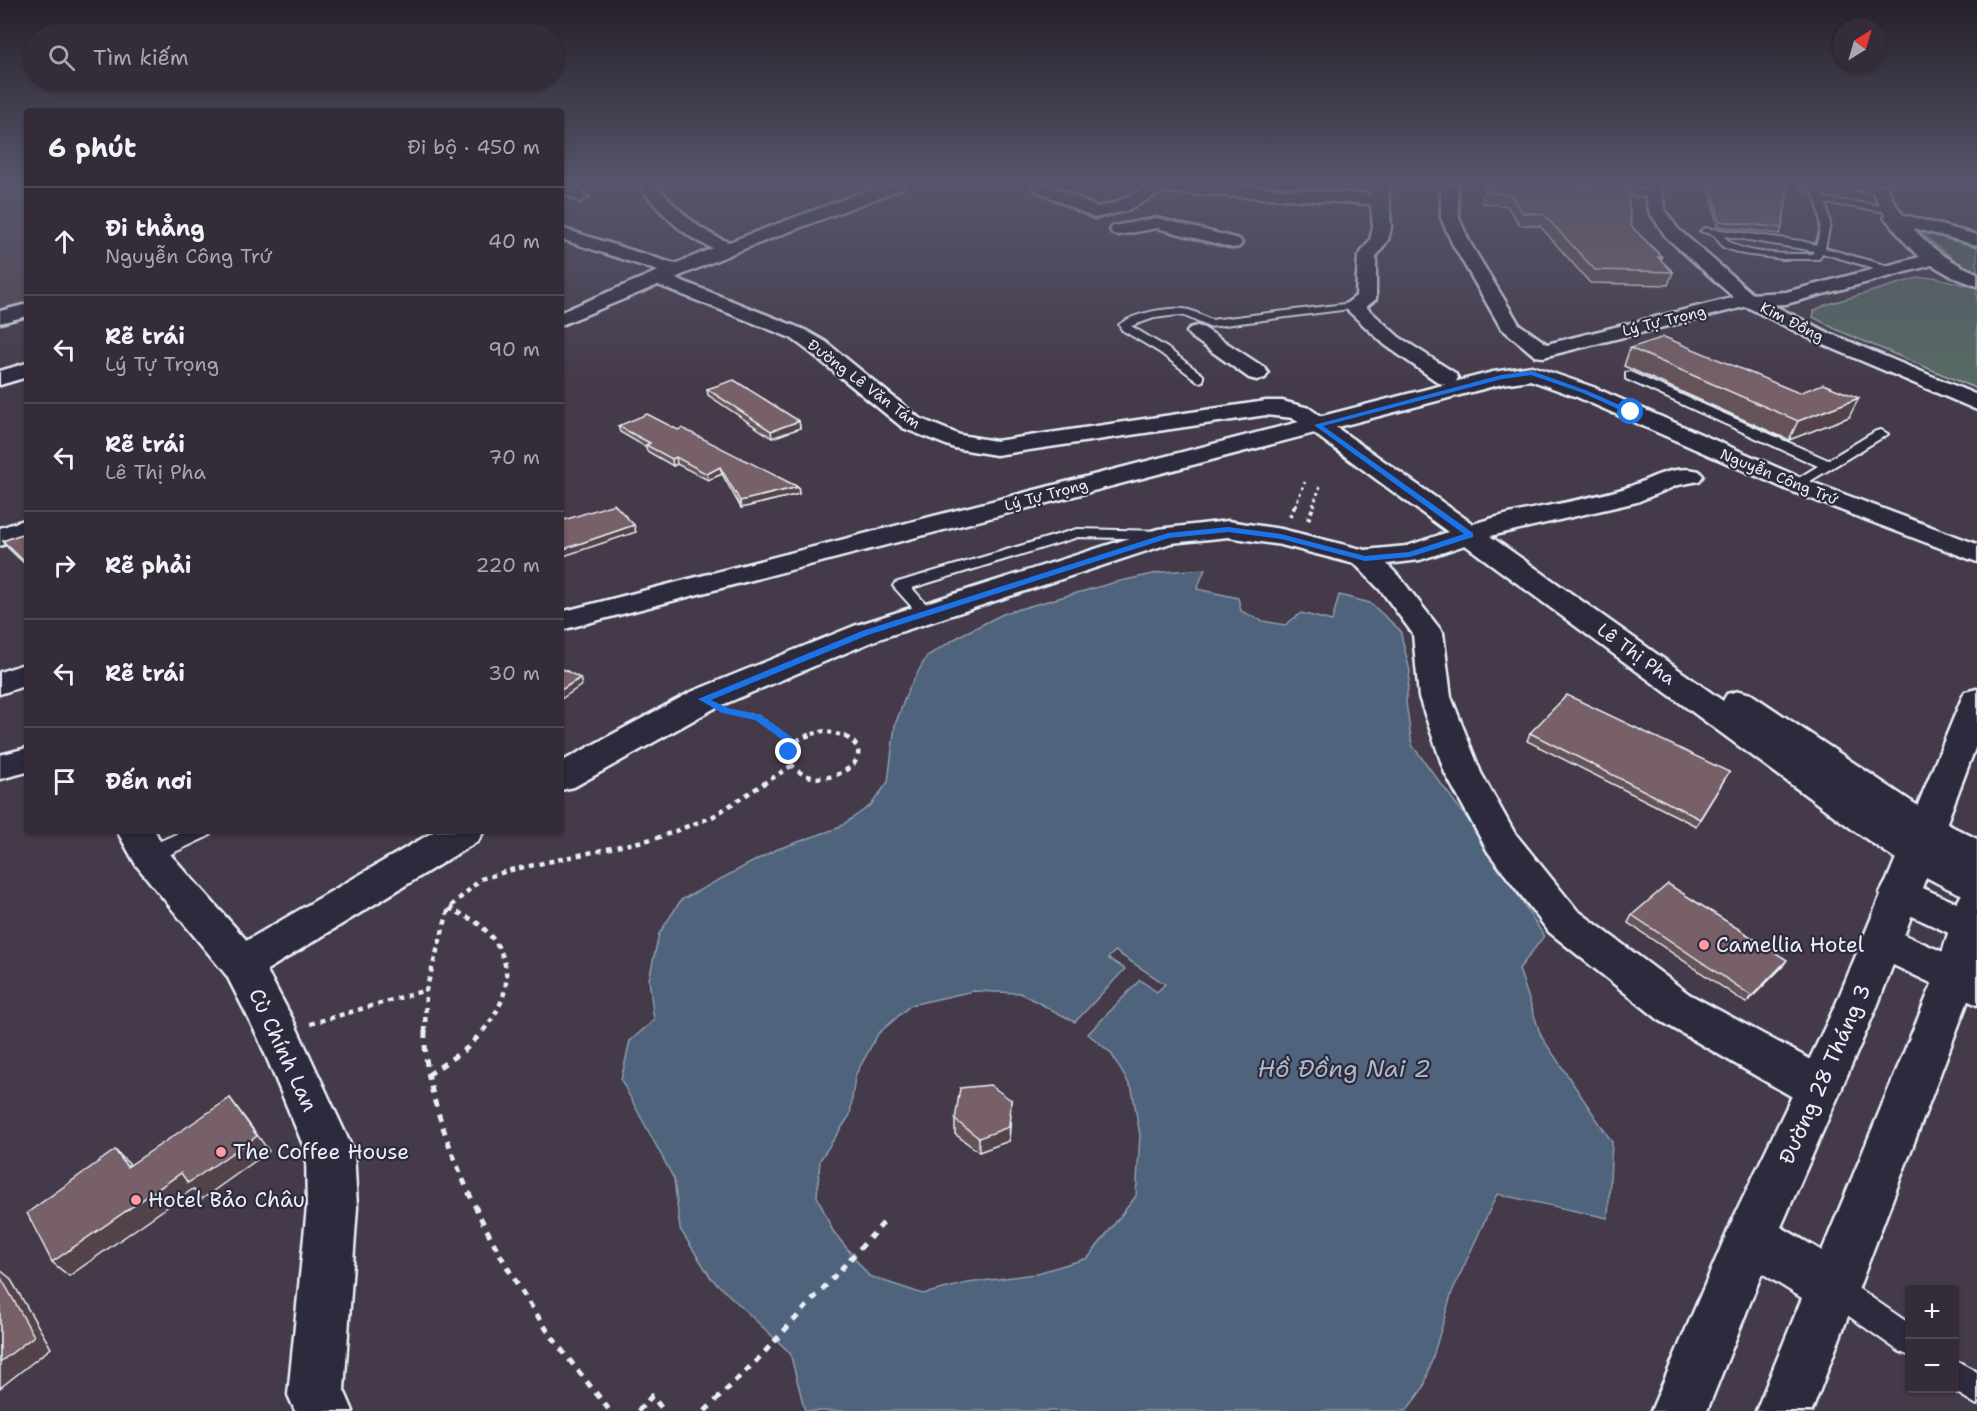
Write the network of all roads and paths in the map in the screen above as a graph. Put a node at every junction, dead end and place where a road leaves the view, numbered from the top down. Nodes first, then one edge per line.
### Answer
1 (609, 252) edge
2 (721, 252) edge
3 (1371, 252) edge
4 (1466, 252) edge
5 (1693, 252) edge
6 (1750, 252) edge
7 (1819, 252) edge
8 (1830, 252) edge
9 (1923, 252) edge
10 (1933, 260) junction
11 (1891, 270) junction
12 (667, 275) junction
13 (1977, 280) edge
14 (1748, 300) junction
15 (1777, 304) junction
16 (1353, 306) junction
17 (24, 311) edge
18 (0, 317) edge
19 (564, 318) edge
20 (1511, 328) junction
21 (1197, 332) dead end
22 (1507, 355) junction
23 (1538, 362) junction
24 (1567, 364) junction
25 (24, 371) edge
26 (1257, 373) dead end
27 (1630, 376) dead end
28 (0, 378) edge
29 (1199, 378) dead end
30 (1447, 378) junction
31 (1585, 392) junction
32 (1977, 402) edge
33 (1319, 417) junction
34 (1881, 434) dead end
35 (1827, 465) junction
36 (1690, 476) dead end
37 (1305, 482) dead end
38 (1321, 484) dead end
39 (1797, 485) junction
40 (24, 528) edge
41 (1481, 531) junction
42 (0, 537) edge
43 (1290, 539) junction
44 (1977, 554) edge
45 (1365, 558) junction
46 (564, 601) edge
47 (564, 620) edge
48 (24, 674) edge
49 (0, 684) edge
50 (703, 699) junction
51 (1977, 700) edge
52 (24, 739) edge
53 (794, 744) junction
54 (0, 745) edge
55 (24, 761) edge
56 (791, 766) junction
57 (0, 767) edge
58 (564, 776) edge
59 (187, 834) edge
60 (460, 834) edge
61 (1921, 842) junction
62 (142, 843) edge
63 (1977, 855) edge
64 (1900, 893) junction
65 (450, 908) junction
66 (1975, 911) edge
67 (1882, 941) junction
68 (242, 964) junction
69 (1967, 982) edge
70 (426, 990) junction
71 (278, 1033) junction
72 (428, 1075) junction
73 (1819, 1088) junction
74 (886, 1219) dead end
75 (1751, 1238) junction
76 (1832, 1287) junction
77 (1906, 1339) edge
78 (1959, 1377) edge
79 (1977, 1389) edge
80 (325, 1411) edge
81 (610, 1411) edge
82 (638, 1411) edge
83 (664, 1411) edge
84 (705, 1411) edge
85 (1679, 1411) edge
86 (1784, 1411) edge

1 - 12 street, Đường Lê Văn Tám
2 - 12 street
3 - 16 street
4 - 20 street, Nguyễn Công Trứ
5 - 14 street, Kim Đồng
6 - 7 lane
8 - 11 lane
9 - 10 street
10 - 11 street, Lý Tự Trọng
10 - 13 street
11 - 15 street, Lý Tự Trọng
12 - 19 street
12 - 33 street, Đường Lê Văn Tám
14 - 15 street, Kim Đồng
14 - 23 street, Lý Tự Trọng
15 - 24 street, Lý Tự Trọng
15 - 32 street, Kim Đồng
16 - 29 lane
16 - 30 street
17 - 18 street
20 - 22 street
20 - 23 street, Nguyễn Công Trứ
21 - 26 street
22 - 23 street, Lý Tự Trọng
22 - 30 street, Lý Tự Trọng
23 - 24 street
23 - 31 street, Nguyễn Công Trứ
23 - 33 street, Lý Tự Trọng
24 - 31 street
25 - 28 street
27 - 35 lane
30 - 33 street, Lý Tự Trọng
31 - 39 street, Nguyễn Công Trứ
33 - 41 street, Lê Thị Pha
33 - 46 street, Lý Tự Trọng
33 - 47 street, Lý Tự Trọng
34 - 35 lane
35 - 39 lane
36 - 41 street
37 - 43 path
38 - 43 path
39 - 44 street, Nguyễn Công Trứ
40 - 42 street
41 - 45 street
41 - 61 street, Lê Thị Pha
43 - 45 street
43 - 50 street
45 - 73 street
48 - 49 street
50 - 53 path
50 - 58 street
51 - 61 street, Đường 28 Tháng 3
52 - 54 street
53 - 56 path
53 - 56 path
55 - 57 street
56 - 65 path
59 - 62 lane
60 - 68 street
61 - 63 street
61 - 64 street, Đường 28 Tháng 3
61 - 66 street, Lê Thị Pha
62 - 68 street, Cù Chính Lan
64 - 66 street
64 - 67 street, Đường 28 Tháng 3
65 - 70 path
65 - 72 path
66 - 69 street
67 - 69 street
67 - 73 street, Đường 28 Tháng 3
68 - 71 street, Cù Chính Lan
69 - 76 street
70 - 71 path
70 - 72 path
71 - 80 street, Cù Chính Lan
72 - 81 path
73 - 75 street, Đường 28 Tháng 3
74 - 84 path
75 - 76 street
75 - 85 street, Đường 28 Tháng 3
76 - 77 lane
76 - 86 street
78 - 79 lane
82 - 83 path

